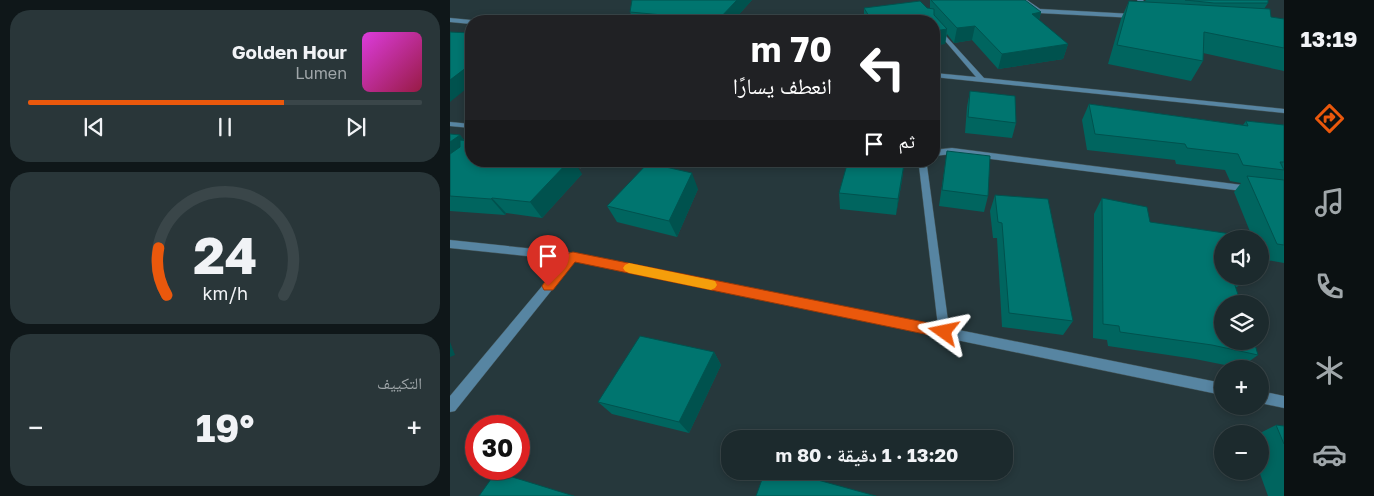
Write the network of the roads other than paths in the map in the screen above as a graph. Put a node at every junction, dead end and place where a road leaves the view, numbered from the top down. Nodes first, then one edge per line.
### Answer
1 (1023, 0) edge
2 (1140, 0) edge
3 (1135, 16) junction
4 (1144, 17) edge
5 (450, 20) edge
6 (465, 21) edge
7 (940, 32) edge
8 (940, 76) edge
9 (982, 80) junction
10 (1284, 111) edge
11 (450, 124) edge
12 (465, 125) edge
13 (940, 152) edge
14 (923, 167) edge
15 (1255, 189) edge
16 (450, 244) edge
17 (573, 256) junction
18 (944, 332) junction
19 (1214, 387) edge
20 (1269, 399) edge
21 (1284, 402) edge
22 (450, 406) edge

1 - 3 street
2 - 3 street
3 - 4 street
5 - 6 street
7 - 9 street
8 - 9 street
9 - 10 street
11 - 12 street
13 - 15 street
14 - 18 street
16 - 17 street
17 - 18 street
17 - 22 street
18 - 19 street
20 - 21 street

